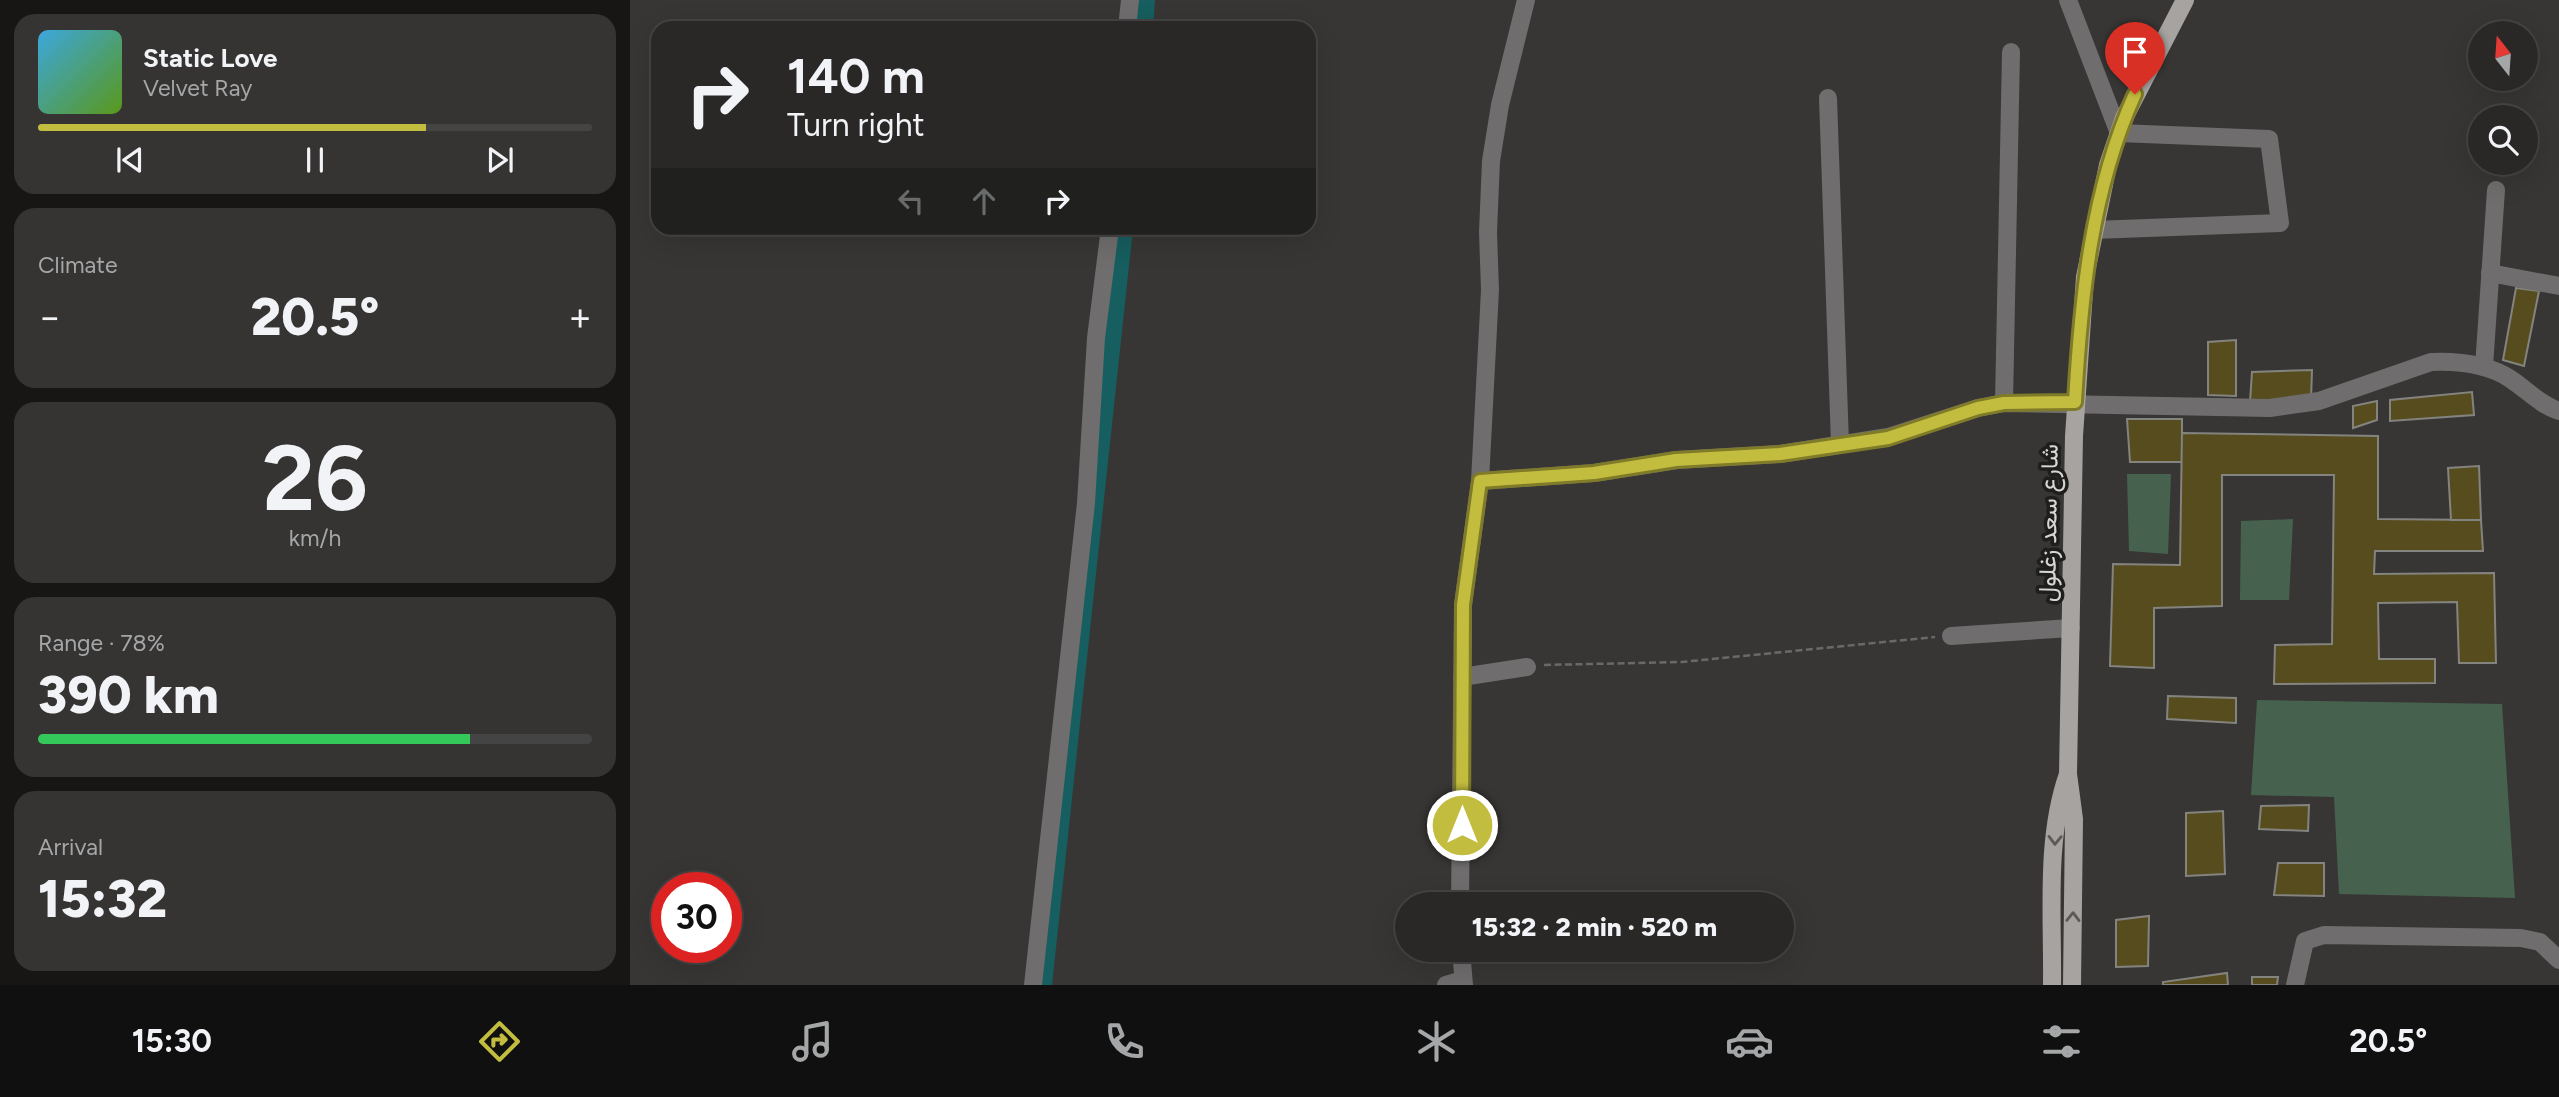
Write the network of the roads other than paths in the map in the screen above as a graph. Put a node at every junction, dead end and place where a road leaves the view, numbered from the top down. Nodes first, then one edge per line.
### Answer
1 (1130, 0) edge
2 (1526, 0) edge
3 (2068, 0) edge
4 (2185, 0) edge
5 (1128, 21) edge
6 (2011, 52) dead end
7 (1828, 98) dead end
8 (2119, 133) junction
9 (2496, 190) dead end
10 (2094, 230) junction
11 (1109, 235) edge
12 (2490, 273) junction
13 (2559, 286) edge
14 (2484, 367) junction
15 (2075, 402) junction
16 (2004, 403) junction
17 (2558, 405) edge
18 (1840, 444) junction
19 (1480, 481) junction
20 (2071, 628) junction
21 (1951, 636) road end
22 (1527, 667) road end
23 (1462, 677) junction
24 (2068, 774) junction
25 (1460, 892) edge
26 (2559, 960) edge
27 (1460, 962) edge
28 (1458, 983) edge
29 (1033, 985) edge
30 (2052, 985) edge
31 (2072, 985) edge
32 (2295, 985) edge

1 - 5 street
2 - 19 street
3 - 8 street
4 - 8 main road, شارع سعد زغلول
6 - 16 street
7 - 18 street
8 - 10 main road, شارع سعد زغلول
8 - 10 street
9 - 12 street
10 - 15 main road, شارع سعد زغلول
11 - 29 street
12 - 13 street
12 - 14 street
14 - 15 street
14 - 17 street
15 - 16 street
15 - 20 main road, شارع سعد زغلول
16 - 18 street
18 - 19 street
19 - 23 street
20 - 21 street
20 - 24 main road, شارع سعد زغلول
22 - 23 street
23 - 25 street
24 -> 30 main road, شارع سعد زغلول
31 -> 24 main road, شارع سعد زغلول
26 - 32 street
27 - 28 street

